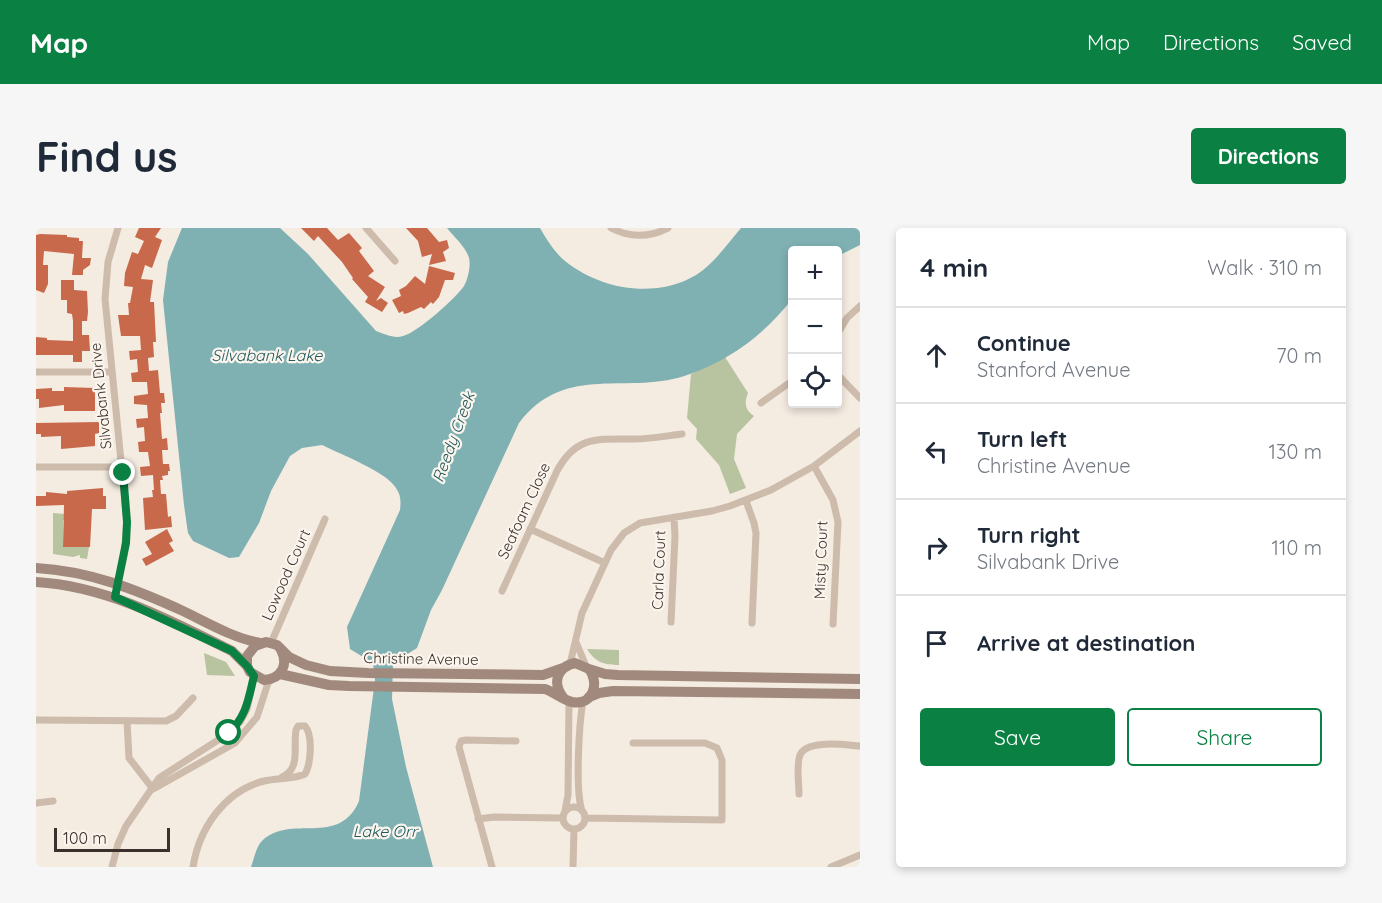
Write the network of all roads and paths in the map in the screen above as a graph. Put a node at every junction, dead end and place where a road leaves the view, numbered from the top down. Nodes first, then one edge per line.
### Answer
1 (118, 228) edge
2 (366, 228) edge
3 (611, 228) edge
4 (668, 228) edge
5 (395, 261) dead end
6 (860, 306) edge
7 (842, 326) edge
8 (36, 372) edge
9 (112, 372) junction
10 (842, 380) edge
11 (788, 384) edge
12 (860, 398) edge
13 (761, 403) dead end
14 (860, 431) edge
15 (682, 434) dead end
16 (814, 466) junction
17 (36, 467) edge
18 (122, 467) junction
19 (746, 501) junction
20 (674, 518) junction
21 (325, 519) dead end
22 (530, 529) junction
23 (605, 563) junction
24 (36, 568) edge
25 (36, 582) edge
26 (118, 584) junction
27 (502, 591) dead end
28 (115, 597) junction
29 (671, 622) dead end
30 (752, 624) dead end
31 (833, 624) dead end
32 (576, 642) junction
33 (266, 643) junction
34 (281, 650) junction
35 (247, 666) junction
36 (566, 666) junction
37 (588, 668) junction
38 (280, 674) junction
39 (254, 676) junction
40 (860, 679) edge
41 (269, 680) junction
42 (860, 694) edge
43 (193, 698) dead end
44 (566, 699) junction
45 (586, 699) junction
46 (36, 720) edge
47 (127, 721) junction
48 (516, 741) dead end
49 (633, 743) dead end
50 (860, 746) edge
51 (284, 777) junction
52 (153, 789) junction
53 (798, 794) dead end
54 (53, 801) dead end
55 (36, 803) edge
56 (563, 814) junction
57 (584, 814) junction
58 (478, 819) junction
59 (574, 829) junction
60 (860, 855) edge
61 (112, 867) edge
62 (193, 867) edge
63 (492, 867) edge
64 (573, 867) edge
65 (831, 867) edge

1 - 9 street, Silvabank Drive
2 - 5 street
3 - 4 street
6 - 7 street
8 - 9 street
9 - 18 street, Silvabank Drive
10 - 12 street
11 - 13 street
14 - 16 street
15 - 22 street, Seafoam Close
16 - 19 street
16 - 31 street, Misty Court
17 - 18 street
18 - 26 street, Silvabank Drive
19 - 20 street
19 - 30 street
20 - 23 street
20 - 29 street, Carla Court
21 - 33 street, Lowood Court
22 - 23 street
22 - 27 street, Seafoam Close
23 - 32 street
24 - 26 main road
25 - 28 main road
26 - 28 street, Silvabank Drive
26 - 33 main road
28 - 35 main road
32 - 36 street
32 - 37 street
33 - 34 main road
33 - 35 main road
34 - 36 main road, Christine Avenue
34 - 38 main road
35 - 39 main road
36 - 37 main road
36 - 44 main road
37 - 40 main road
37 - 45 main road
38 - 41 main road
38 - 44 main road, Christine Avenue
39 - 41 main road
39 - 52 street
41 - 52 street
42 - 45 main road
43 - 47 street
44 - 45 main road
44 - 56 street
45 - 57 street
46 - 47 street
47 - 52 street
48 - 58 street
49 - 57 street
50 - 53 street
51 - 51 street
51 - 62 street
52 - 61 street
54 - 55 street
56 - 57 street
56 - 58 street
56 - 59 street
57 - 59 street
58 - 63 street
59 - 64 street
60 - 65 street

